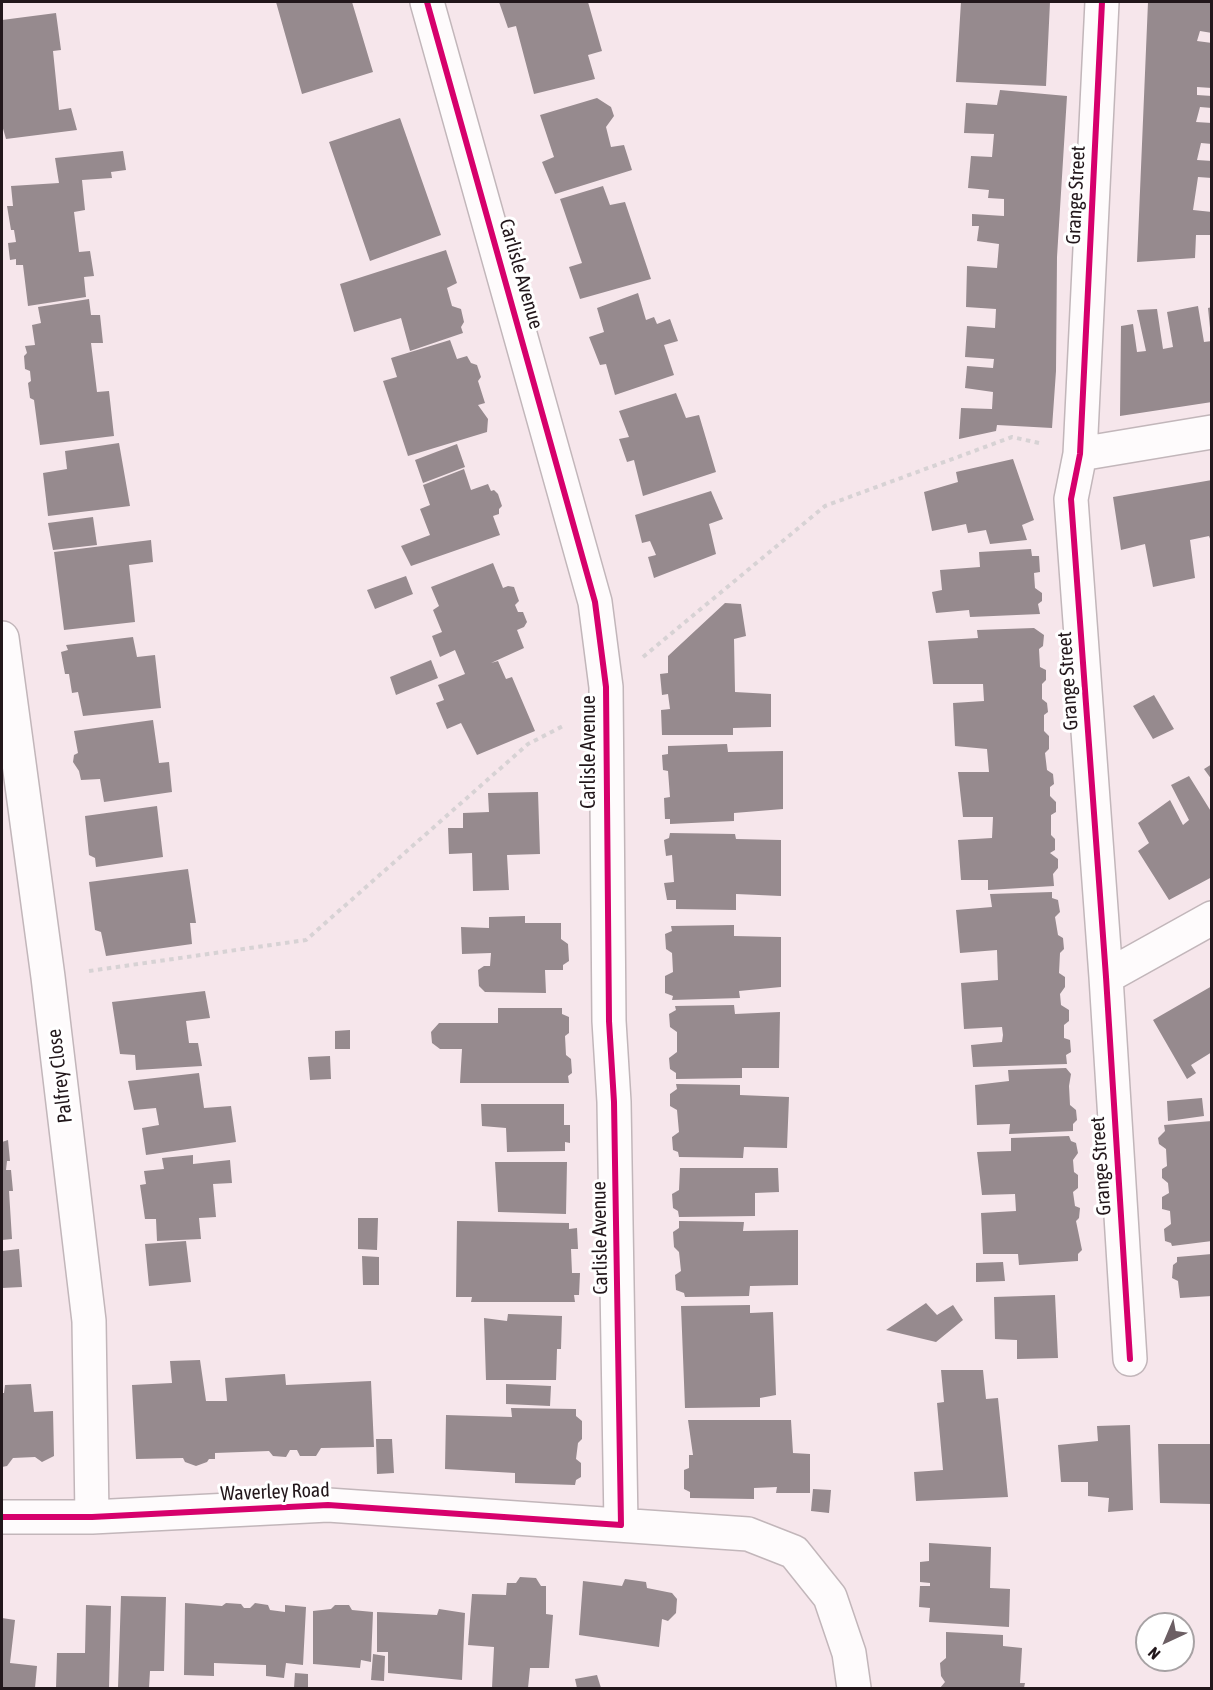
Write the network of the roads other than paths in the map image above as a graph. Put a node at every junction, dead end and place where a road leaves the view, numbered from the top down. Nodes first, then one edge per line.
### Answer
1 (427, 2) edge
2 (1102, 2) edge
3 (1212, 432) edge
4 (1080, 454) junction
5 (2, 638) edge
6 (1212, 918) edge
7 (1106, 977) junction
8 (1130, 1359) dead end
9 (2, 1517) edge
10 (92, 1517) junction
11 (621, 1525) junction
12 (854, 1689) edge

1 - 11 street, Carlisle Avenue
2 - 4 street, Grange Street
3 - 4 street
4 - 7 street, Grange Street
5 - 10 street, Palfrey Close
6 - 7 street
7 - 8 street, Grange Street
9 - 10 street, Waverley Road
10 - 11 street, Waverley Road
11 - 12 street, Waverley Road

